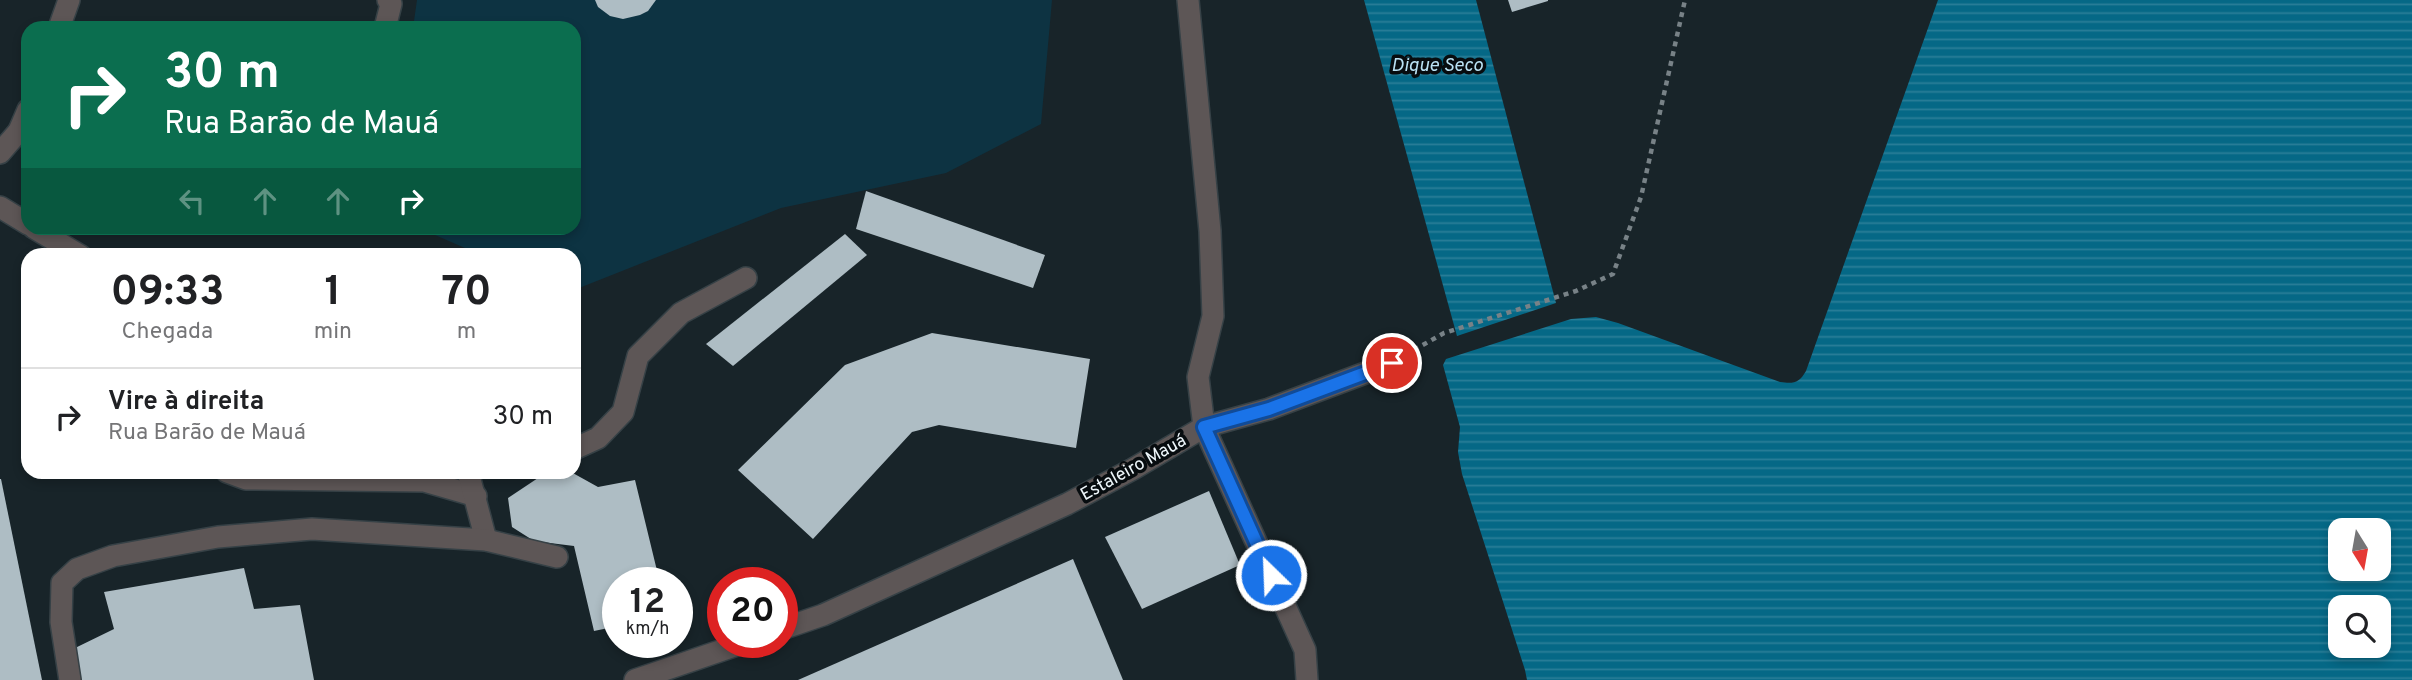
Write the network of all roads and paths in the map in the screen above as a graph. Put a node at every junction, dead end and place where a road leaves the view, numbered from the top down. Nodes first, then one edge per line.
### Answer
1 (69, 0) edge
2 (388, 0) edge
3 (1188, 0) edge
4 (1685, 0) edge
5 (62, 21) edge
6 (387, 21) edge
7 (21, 135) edge
8 (0, 153) edge
9 (0, 207) edge
10 (21, 220) edge
11 (46, 235) edge
12 (68, 248) edge
13 (746, 278) dead end
14 (1444, 333) dead end
15 (1392, 363) dead end
16 (1204, 427) junction
17 (581, 446) edge
18 (424, 479) edge
19 (470, 479) edge
20 (476, 496) junction
21 (486, 540) junction
22 (557, 557) dead end
23 (798, 624) edge
24 (707, 655) edge
25 (69, 680) edge
26 (635, 680) edge
27 (1307, 680) edge

1 - 5 lane
2 - 6 lane
3 - 16 lane, Estaleiro Mauá
4 - 14 path
7 - 8 lane
9 - 10 lane
11 - 12 lane
13 - 17 lane
15 - 16 lane
16 - 23 lane, Estaleiro Mauá
16 - 27 lane
18 - 20 lane
19 - 20 lane
20 - 21 lane
21 - 22 lane
21 - 25 lane
24 - 26 lane

